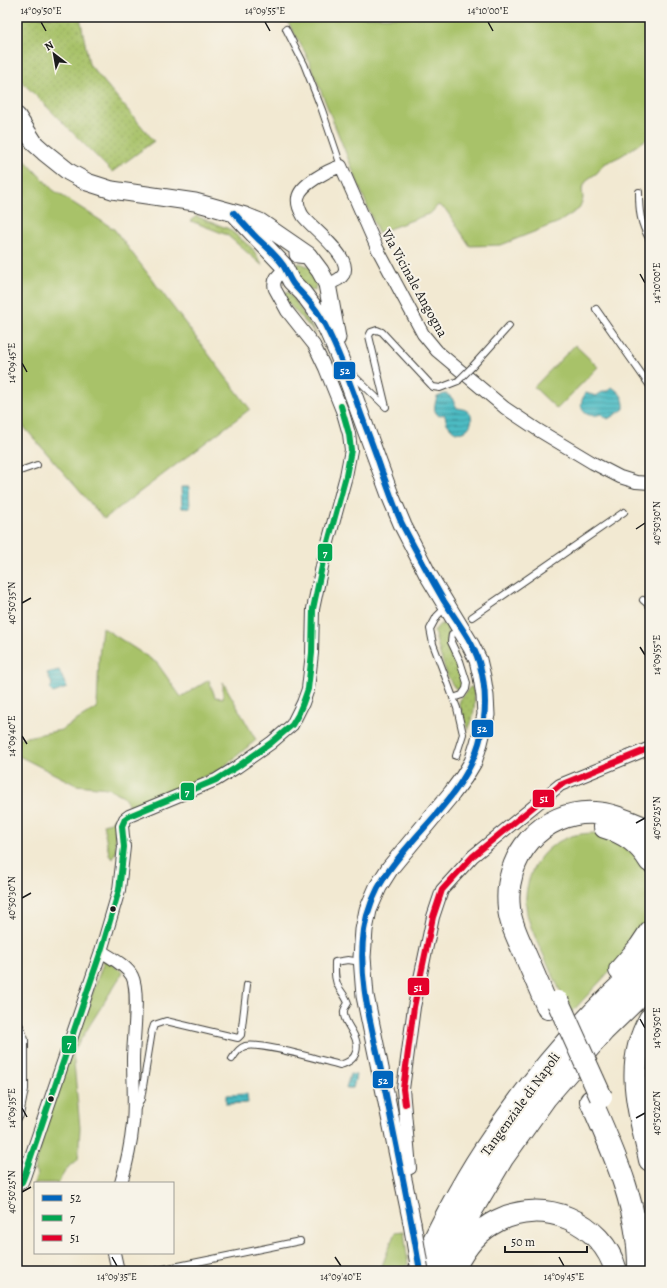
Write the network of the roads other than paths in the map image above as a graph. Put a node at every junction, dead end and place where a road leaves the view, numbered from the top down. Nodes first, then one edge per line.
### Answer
1 (286, 28) dead end
2 (17, 116) edge
3 (341, 166) junction
4 (639, 192) dead end
5 (234, 213) junction
6 (650, 240) edge
7 (308, 255) junction
8 (287, 272) junction
9 (325, 283) junction
10 (303, 293) junction
11 (596, 309) dead end
12 (509, 326) dead end
13 (341, 360) junction
14 (650, 386) edge
15 (37, 465) dead end
16 (17, 472) edge
17 (650, 483) edge
18 (624, 512) dead end
19 (643, 600) dead end
20 (447, 606) junction
21 (650, 606) edge
22 (472, 617) dead end
23 (452, 634) dead end
24 (453, 698) junction
25 (650, 748) edge
26 (456, 756) dead end
27 (650, 830) edge
28 (650, 861) edge
29 (650, 932) edge
30 (101, 951) junction
31 (650, 959) edge
32 (362, 962) junction
33 (247, 985) dead end
34 (650, 985) edge
35 (553, 1005) junction
36 (650, 1019) edge
37 (17, 1027) edge
38 (232, 1059) dead end
39 (535, 1080) junction
40 (596, 1099) junction
41 (133, 1114) junction
42 (17, 1115) edge
43 (650, 1160) edge
44 (401, 1171) junction
45 (121, 1182) edge
46 (17, 1185) edge
47 (300, 1241) dead end
48 (650, 1252) edge
49 (114, 1254) edge
50 (118, 1271) edge
51 (154, 1271) edge
52 (420, 1271) edge
53 (439, 1271) edge
54 (453, 1271) edge
55 (616, 1271) edge
56 (640, 1271) edge

1 - 3 lane
2 - 5 street
3 - 9 street
3 - 17 street, Via Vicinale Angogna
4 - 6 lane
5 - 7 street
5 - 8 street
7 - 8 street
7 - 9 street
8 - 10 street
8 - 30 street
9 - 10 street
9 - 13 street
10 - 13 street
11 - 14 lane
12 - 13 lane, bridge
13 - 20 street
15 - 16 lane
18 - 22 lane
19 - 21 lane
20 - 24 lane
20 - 32 street
23 - 24 lane
24 - 26 lane
25 - 44 street
27 - 35 highway
28 - 35 highway
29 - 39 highway
30 - 41 street
30 - 46 street
31 - 39 highway, Tangenziale di Napoli
32 - 38 lane
32 - 44 street
33 - 41 lane
34 - 53 highway, Tangenziale di Napoli
35 - 40 highway, bridge
36 - 43 highway
37 - 42 street
39 - 52 highway, Tangenziale di Napoli
40 - 48 highway
40 - 56 highway
41 - 45 street
44 - 52 street, bridge
47 - 51 lane
49 - 50 street
54 - 55 highway

